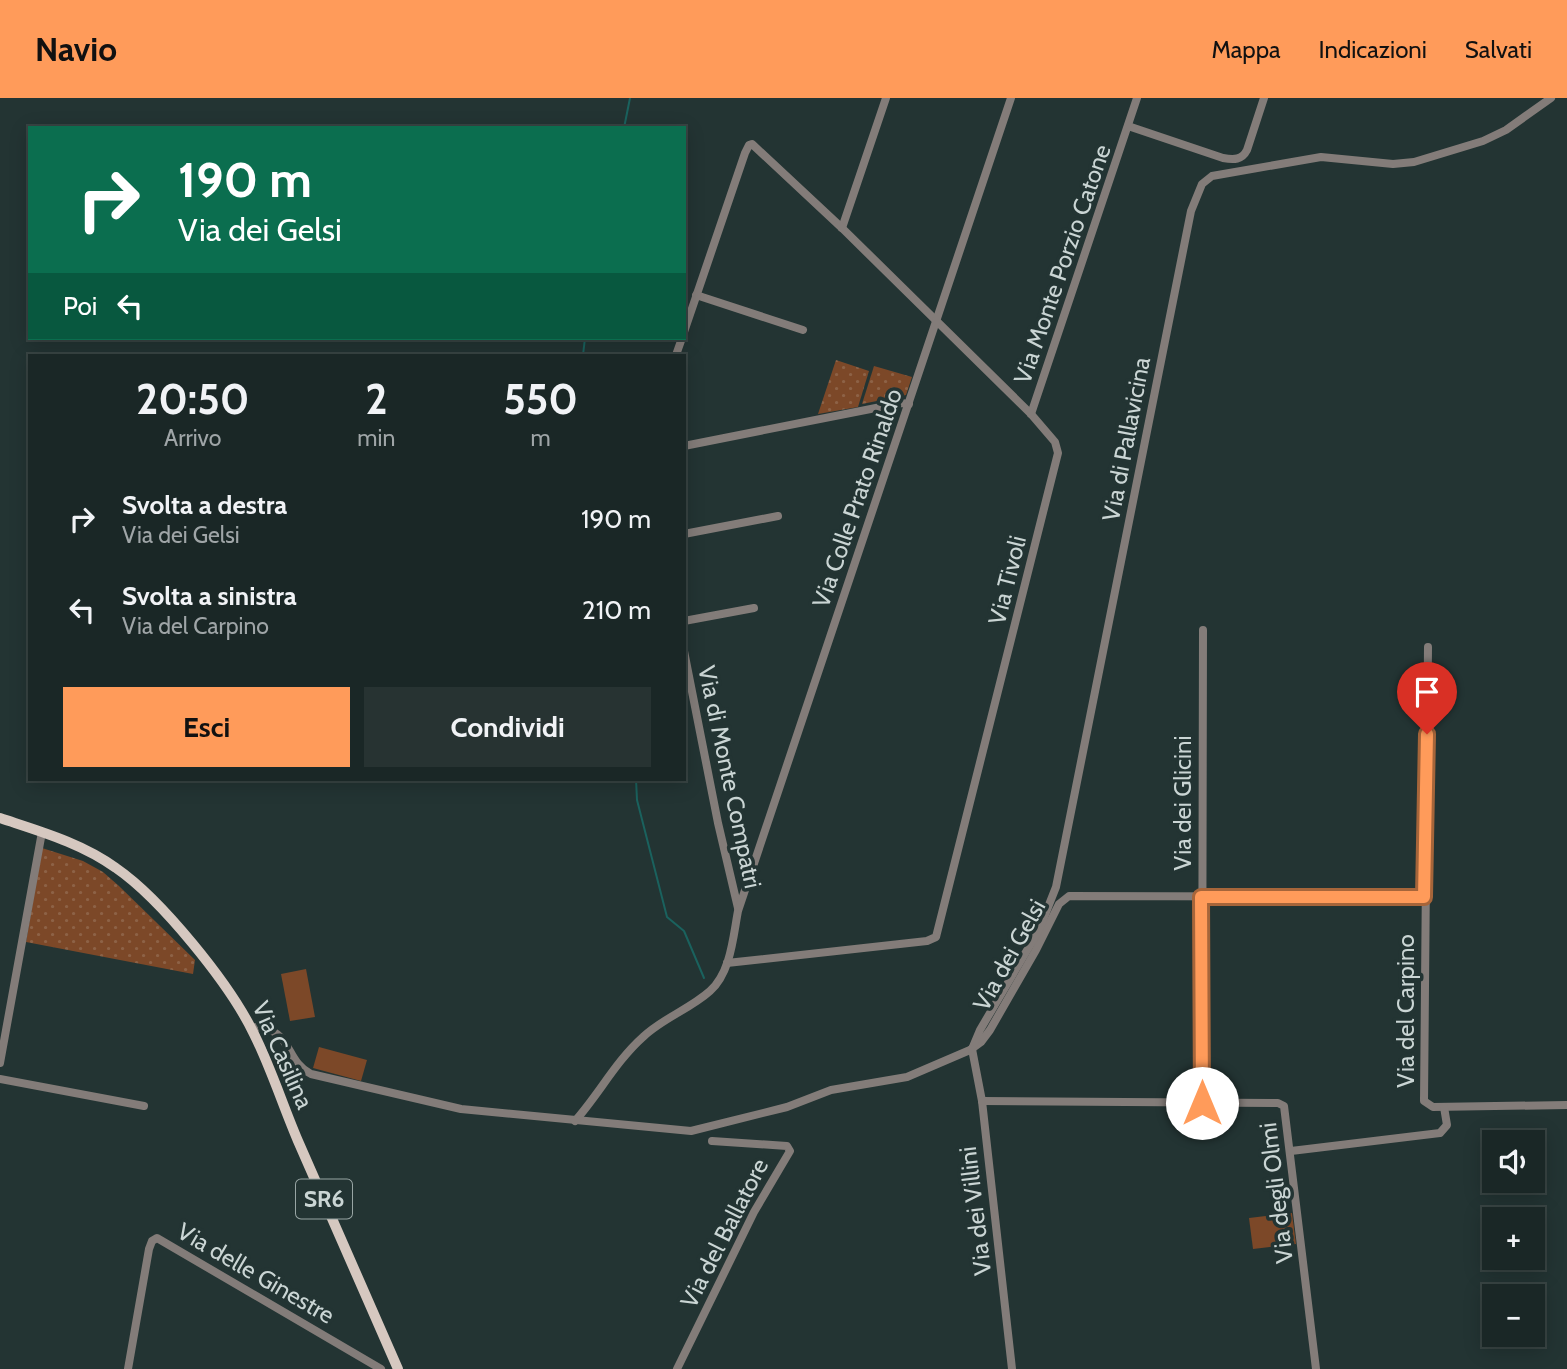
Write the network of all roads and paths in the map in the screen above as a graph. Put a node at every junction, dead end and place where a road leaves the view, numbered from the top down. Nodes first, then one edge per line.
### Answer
1 (886, 98) edge
2 (1012, 98) edge
3 (1138, 98) edge
4 (1264, 98) edge
5 (1551, 98) edge
6 (1128, 126) junction
7 (842, 228) junction
8 (696, 295) junction
9 (937, 321) junction
10 (686, 325) edge
11 (803, 330) dead end
12 (909, 404) junction
13 (1031, 414) junction
14 (686, 446) edge
15 (778, 516) dead end
16 (686, 534) edge
17 (754, 608) dead end
18 (686, 621) edge
19 (1203, 630) dead end
20 (1428, 647) dead end
21 (686, 661) edge
22 (0, 818) edge
23 (42, 832) junction
24 (1201, 897) junction
25 (1424, 897) junction
26 (738, 911) junction
27 (727, 962) junction
28 (251, 1027) junction
29 (972, 1049) junction
30 (0, 1063) edge
31 (0, 1079) edge
32 (982, 1101) junction
33 (1202, 1103) junction
34 (1567, 1105) edge
35 (144, 1106) dead end
36 (1444, 1107) junction
37 (575, 1121) junction
38 (712, 1141) dead end
39 (1291, 1151) junction
40 (128, 1369) edge
41 (381, 1369) edge
42 (398, 1369) edge
43 (677, 1369) edge
44 (1013, 1369) edge
45 (1315, 1369) edge

1 - 7 street
2 - 9 street, Via Colle Prato Rinaldo
3 - 6 street, Via Monte Porzio Catone
4 - 6 street
5 - 29 street, Via di Pallavicina
6 - 13 street, Via Monte Porzio Catone
7 - 8 street, Via Tivoli
7 - 9 street, Via Tivoli
8 - 10 street
8 - 11 street
9 - 12 street, Via Colle Prato Rinaldo
9 - 13 street, Via Tivoli
12 - 14 street
12 - 26 street, Via Colle Prato Rinaldo
13 - 27 street, Via Tivoli
15 - 16 street
17 - 18 street
19 - 24 street, Via dei Glicini
20 - 25 street, Via del Carpino
21 - 26 street, Via di Monte Compatri
22 - 23 main road, Via Casilina / SR6
23 - 28 main road, Via Casilina / SR6
23 - 30 street
24 - 25 street, Via dei Gelsi
24 - 29 street, Via dei Gelsi
24 - 33 street, Via dei Glicini
25 - 36 street, Via del Carpino
26 - 27 street, Via Colle Prato Rinaldo
27 - 37 street, Via Colle Prato Rinaldo
28 - 37 street
28 - 42 main road, Via Casilina / SR6
29 - 32 street, Via dei Villini
29 - 37 street
31 - 35 street
32 - 33 street, Via degli Olmi
32 - 44 street, Via dei Villini
33 - 39 street, Via degli Olmi
34 - 36 street
36 - 39 street
38 - 43 street, Via del Ballatore
39 - 45 street, Via degli Olmi
40 - 41 street, Via delle Ginestre

